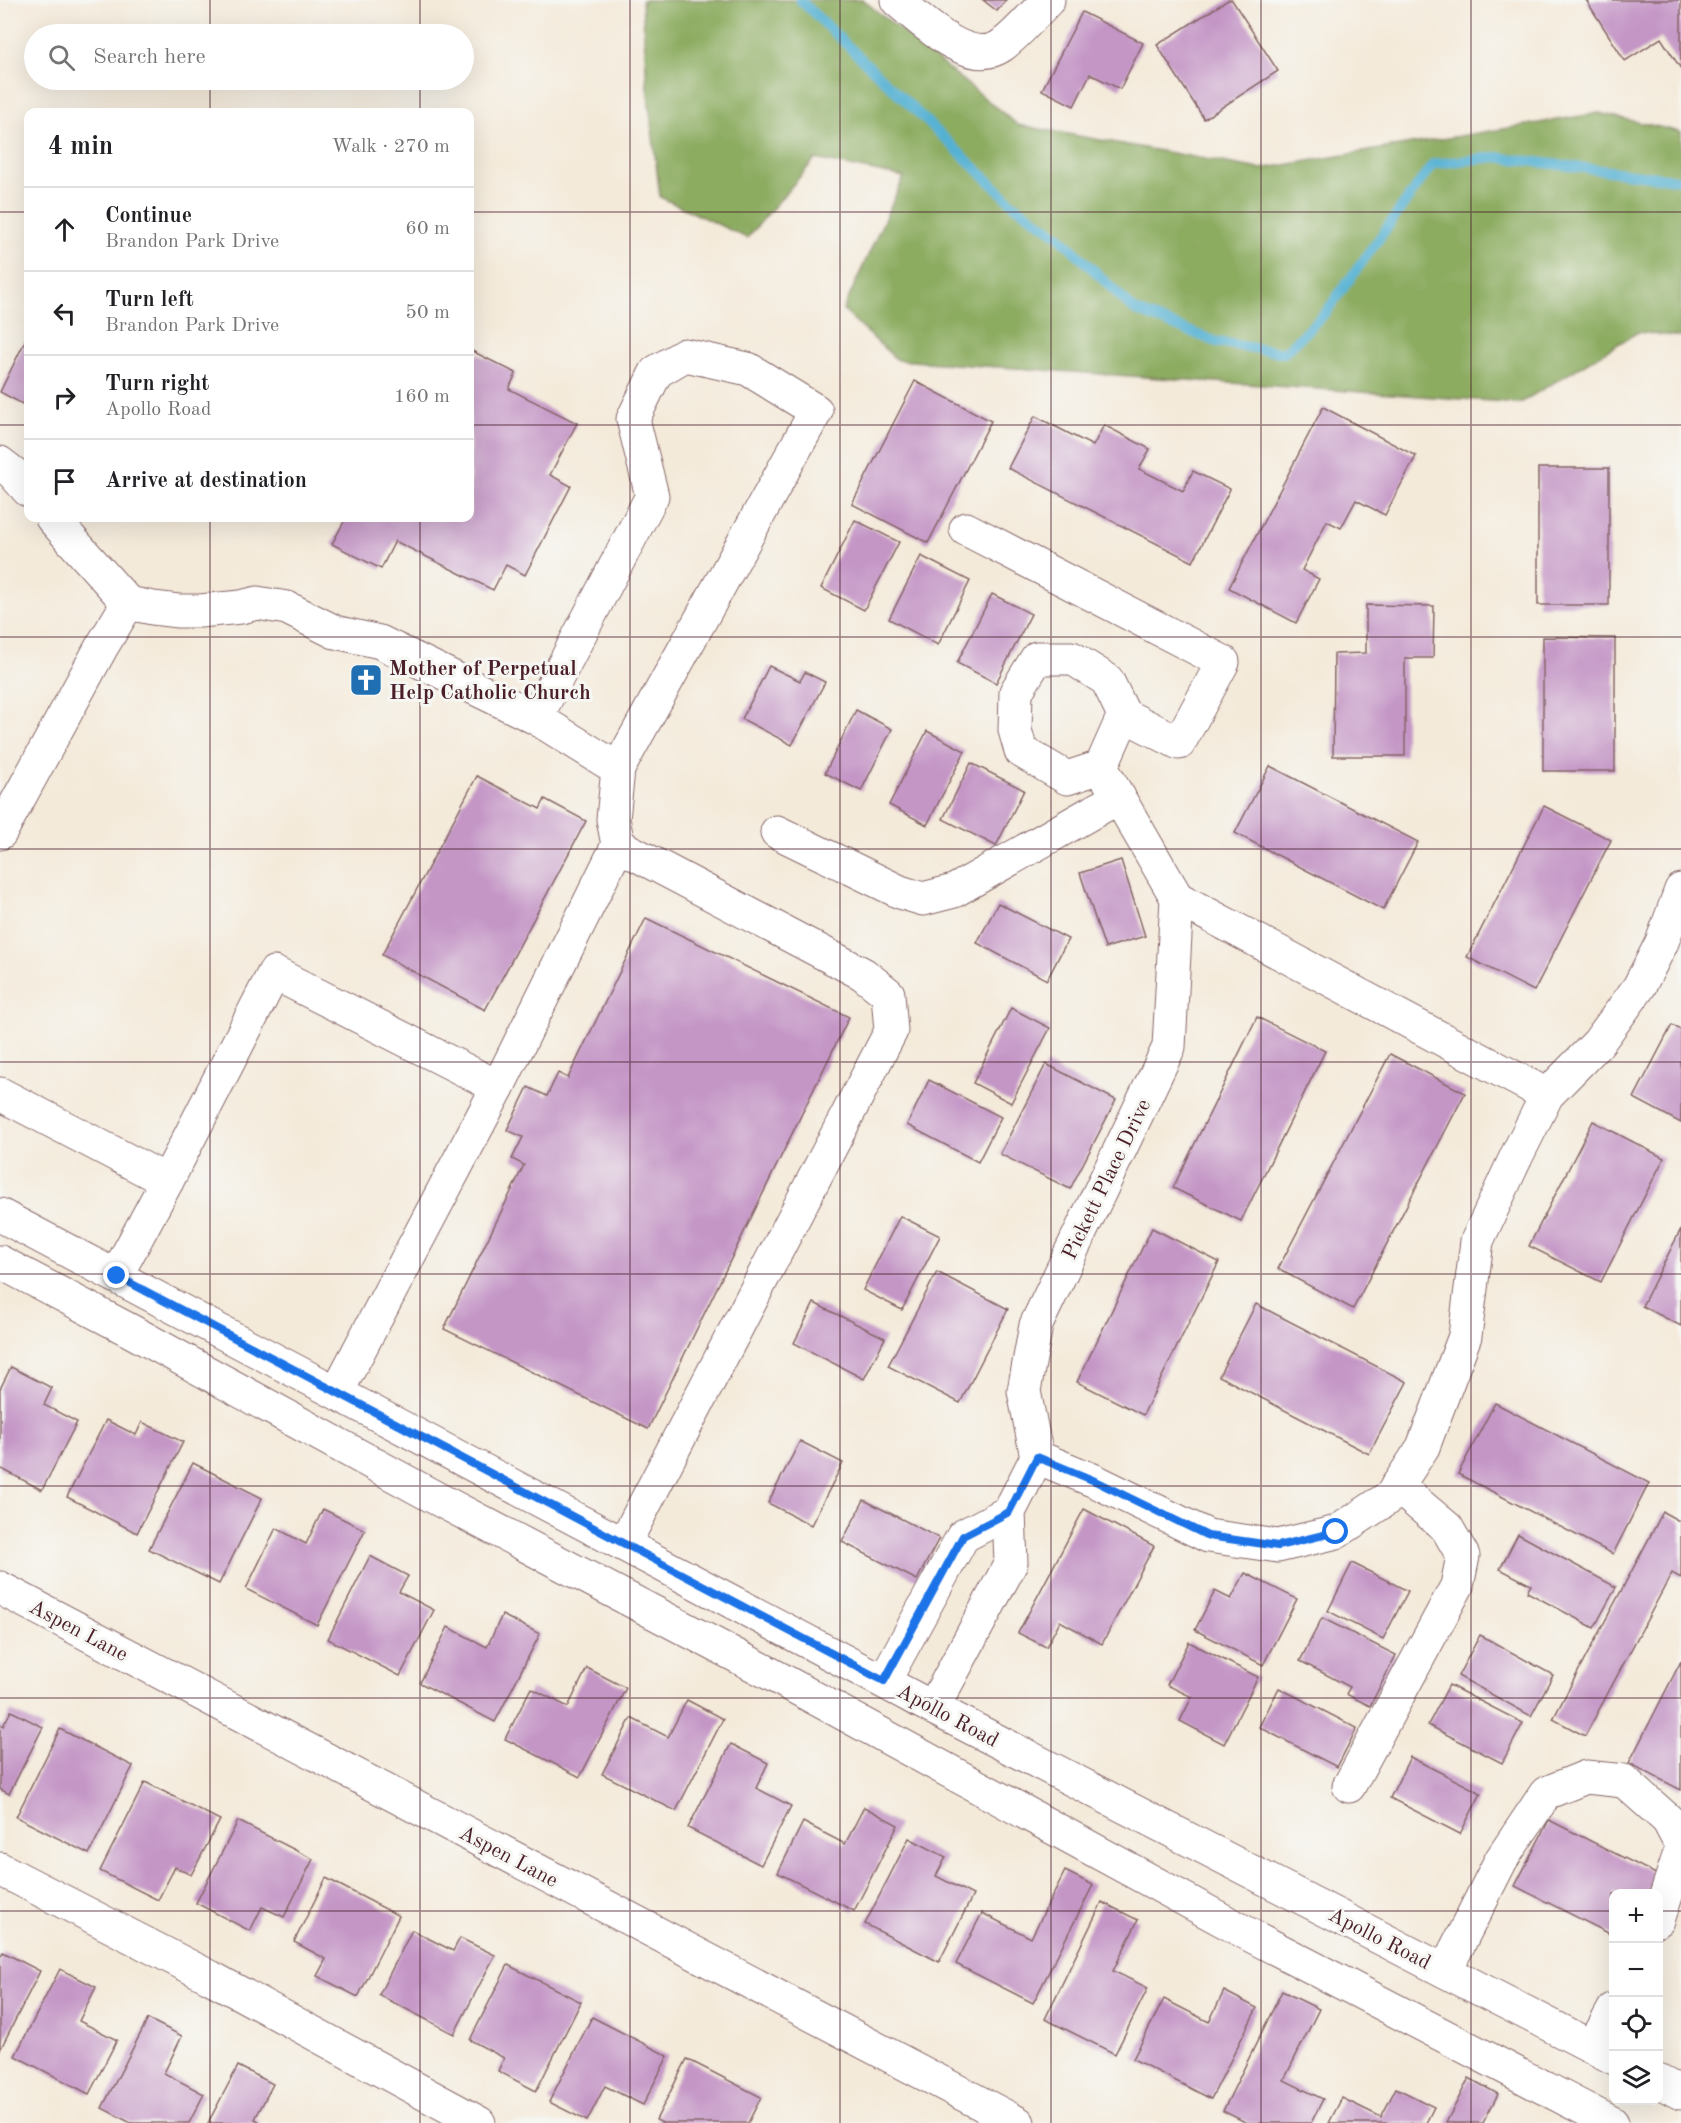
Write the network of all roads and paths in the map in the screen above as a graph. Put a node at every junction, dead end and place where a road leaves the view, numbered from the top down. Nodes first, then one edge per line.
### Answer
1 (897, 0) edge
2 (1048, 0) edge
3 (0, 463) edge
4 (24, 485) edge
5 (56, 522) edge
6 (966, 530) dead end
7 (128, 603) junction
8 (1124, 715) junction
9 (536, 718) junction
10 (1101, 767) junction
11 (618, 769) junction
12 (1119, 798) junction
13 (777, 832) dead end
14 (0, 833) edge
15 (618, 846) junction
16 (1681, 890) edge
17 (1177, 898) junction
18 (1672, 947) edge
19 (498, 1087) junction
20 (0, 1094) edge
21 (1547, 1095) junction
22 (168, 1181) junction
23 (0, 1215) edge
24 (0, 1262) edge
25 (117, 1276) junction
26 (337, 1392) junction
27 (1037, 1457) junction
28 (1397, 1486) junction
29 (1009, 1512) junction
30 (624, 1544) junction
31 (0, 1588) edge
32 (884, 1681) junction
33 (933, 1708) junction
34 (1349, 1786) dead end
35 (1681, 1847) edge
36 (0, 1869) edge
37 (1663, 1907) edge
38 (1445, 1971) junction
39 (1609, 2029) edge
40 (1603, 2053) edge
41 (1663, 2083) edge
42 (1681, 2093) edge
43 (479, 2123) edge
44 (1018, 2123) edge
45 (1612, 2123) edge

1 - 2 street
3 - 4 street
5 - 7 street
6 - 8 street
7 - 9 street
7 - 14 street
8 - 10 street
8 - 10 street
9 - 11 street
9 - 11 street
10 - 12 street
11 - 15 street
12 - 13 street
12 - 17 street
15 - 19 street
15 - 30 street
16 - 18 street
17 - 21 street
17 - 27 street, Pickett Place Drive
18 - 21 street
19 - 22 street
19 - 26 street
20 - 22 street
21 - 28 street
22 - 25 street
23 - 25 street, Apollo Road
24 - 45 street
25 - 26 street, Apollo Road
26 - 30 street, Apollo Road
27 - 28 street
27 - 29 street
28 - 34 street
29 - 32 street
29 - 33 street
30 - 32 street, Apollo Road
31 - 44 street, Aspen Lane
32 - 33 street, Apollo Road
33 - 38 street, Apollo Road
35 - 37 street
35 - 38 street
36 - 43 street
38 - 40 street, Apollo Road
39 - 40 street
41 - 42 street

